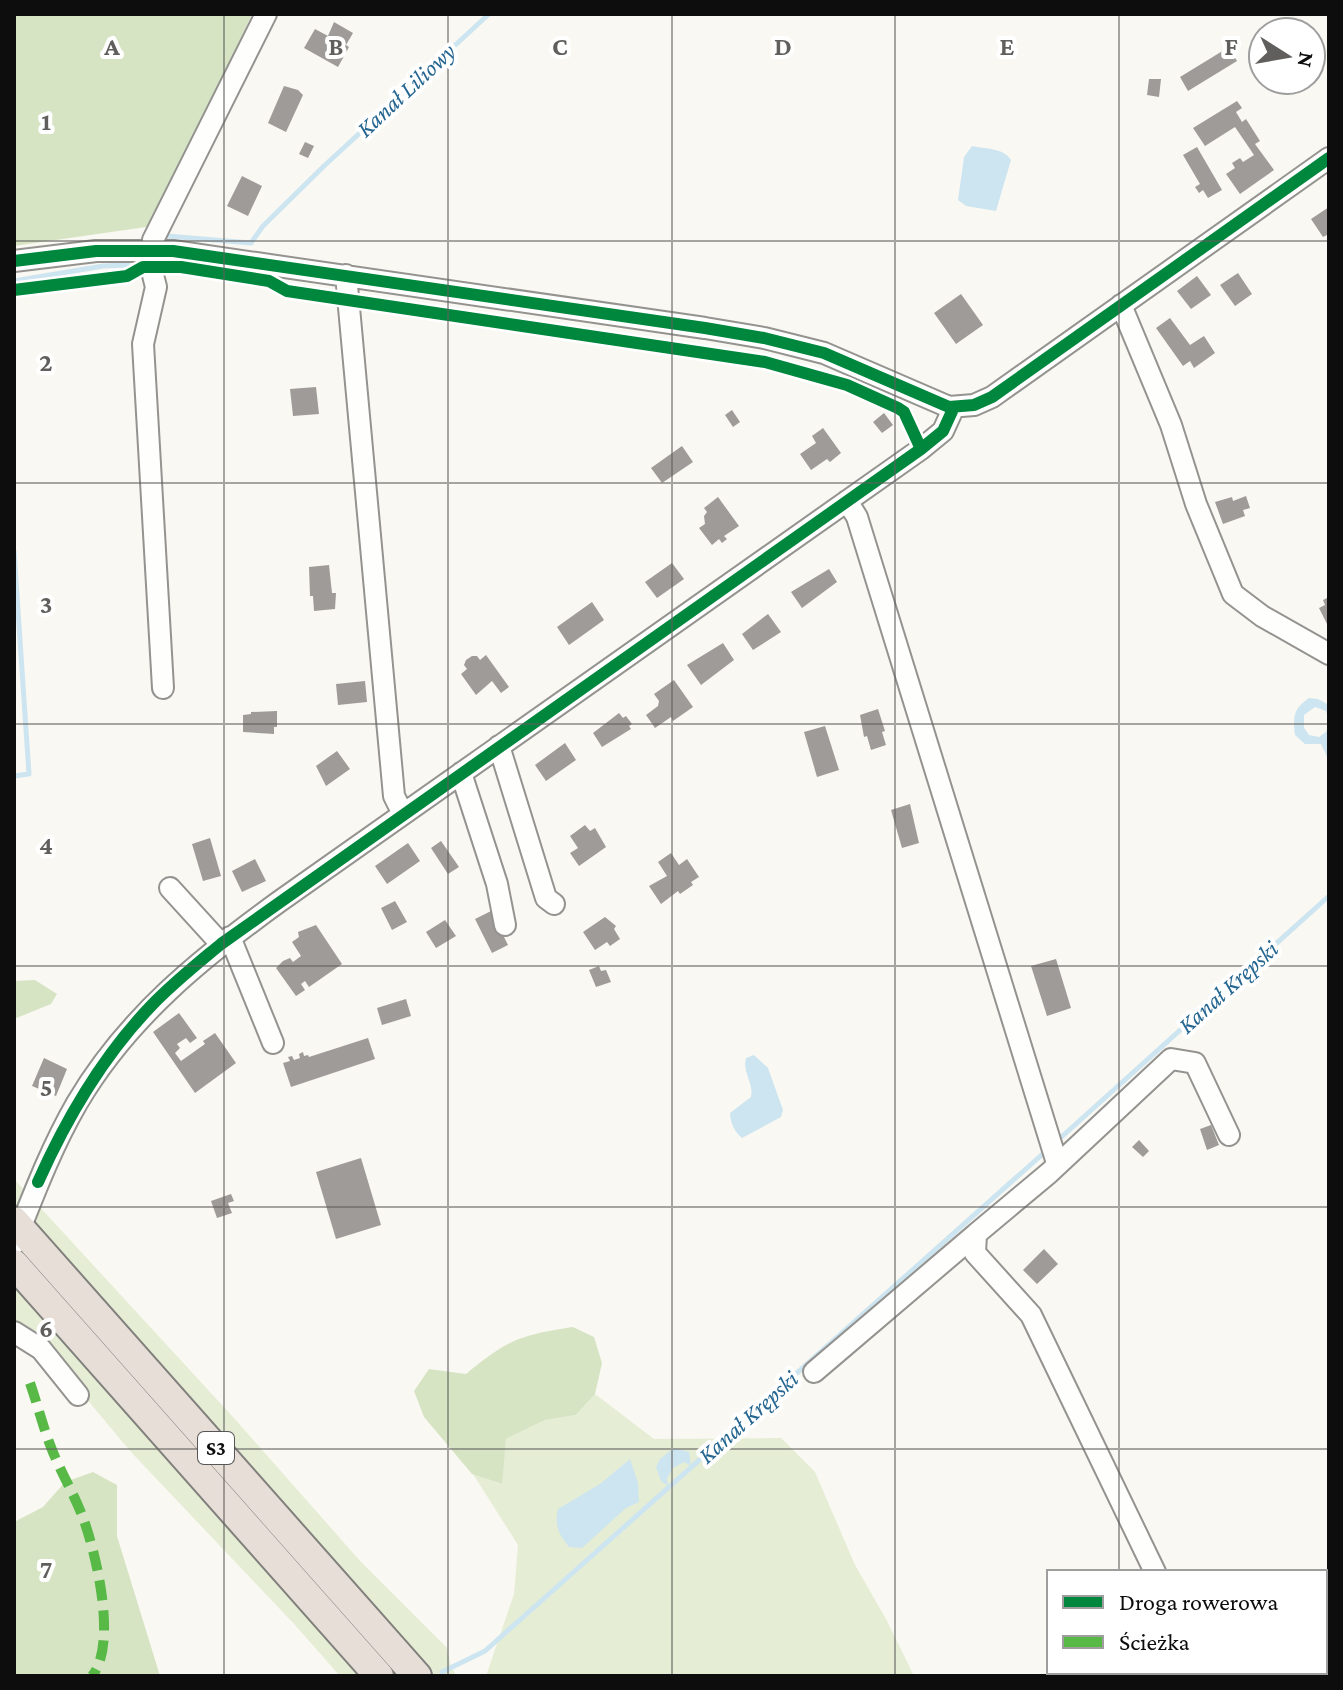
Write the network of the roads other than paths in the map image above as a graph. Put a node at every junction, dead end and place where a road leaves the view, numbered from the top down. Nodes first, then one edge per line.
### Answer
1 (266, 14) edge
2 (1329, 158) edge
3 (150, 249) junction
4 (14, 261) edge
5 (346, 275) junction
6 (1121, 305) junction
7 (954, 407) junction
8 (847, 501) junction
9 (1329, 654) edge
10 (163, 688) dead end
11 (499, 746) junction
12 (461, 773) junction
13 (403, 814) junction
14 (170, 888) dead end
15 (554, 904) dead end
16 (505, 925) dead end
17 (225, 941) junction
18 (273, 1043) dead end
19 (1229, 1135) dead end
20 (1057, 1163) junction
21 (16, 1231) edge
22 (976, 1234) junction
23 (14, 1264) edge
24 (14, 1332) edge
25 (814, 1372) dead end
26 (78, 1395) dead end
27 (1154, 1570) edge
28 (379, 1676) edge
29 (417, 1676) edge

1 - 3 street
2 - 6 street
3 - 4 street
3 - 5 street
3 - 10 street
5 - 7 street
5 - 13 street
6 - 7 street
6 - 9 street
7 - 8 street
8 - 11 street
8 - 20 street
11 - 12 street
11 - 15 street
12 - 13 street
12 - 16 street
13 - 17 street
14 - 17 street
17 - 18 street
17 - 21 street
19 - 20 street
20 - 22 street
21 - 29 highway, S3
22 - 25 street
22 - 27 street
23 - 28 highway, S3
24 - 26 street

